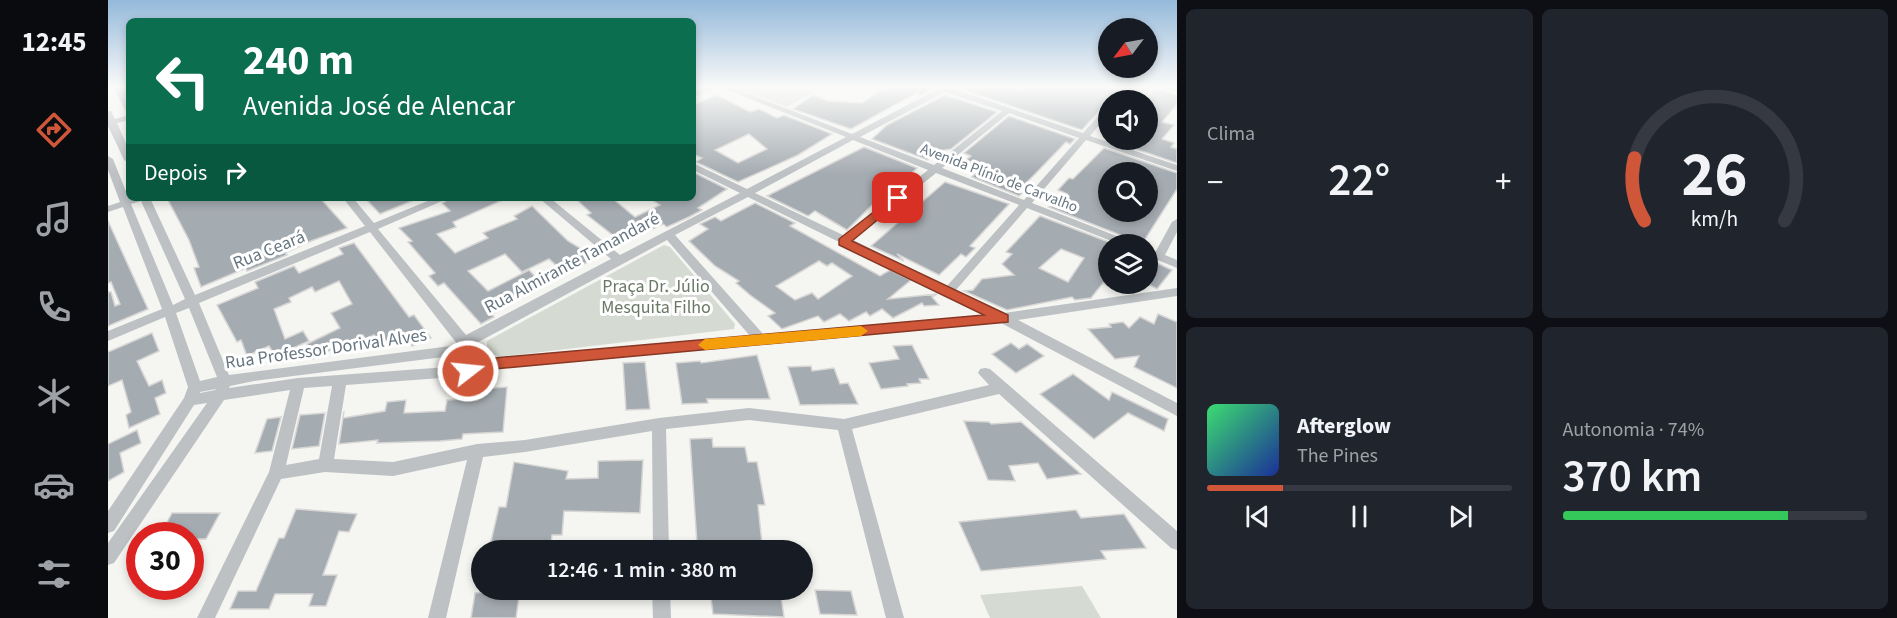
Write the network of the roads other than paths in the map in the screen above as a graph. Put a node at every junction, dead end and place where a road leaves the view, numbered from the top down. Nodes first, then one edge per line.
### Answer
1 (800, 116) edge
2 (891, 116) edge
3 (1000, 116) edge
4 (1021, 116) edge
5 (126, 118) edge
6 (1098, 121) edge
7 (110, 122) edge
8 (853, 136) junction
9 (1084, 136) junction
10 (126, 154) edge
11 (108, 159) edge
12 (696, 167) edge
13 (1177, 168) edge
14 (935, 169) junction
15 (746, 192) junction
16 (134, 201) edge
17 (144, 201) edge
18 (350, 201) edge
19 (437, 201) edge
20 (548, 201) edge
21 (125, 204) junction
22 (1023, 204) junction
23 (108, 209) edge
24 (1177, 222) edge
25 (372, 228) junction
26 (668, 234) junction
27 (1102, 234) edge
28 (844, 242) junction
29 (1159, 256) joint
30 (619, 260) junction
31 (1177, 264) edge
32 (949, 291) junction
33 (1177, 292) edge
34 (192, 301) junction
35 (169, 310) junction
36 (1003, 318) junction
37 (108, 336) edge
38 (761, 340) junction
39 (465, 345) junction
40 (494, 364) junction
41 (468, 371) junction
42 (985, 373) dead end
43 (340, 379) junction
44 (298, 383) junction
45 (222, 388) junction
46 (1000, 388) junction
47 (192, 394) junction
48 (1177, 410) edge
49 (659, 424) junction
50 (844, 425) junction
51 (477, 451) junction
52 (325, 465) junction
53 (276, 473) junction
54 (108, 525) edge
55 (661, 540) edge
56 (1177, 542) edge
57 (110, 551) edge
58 (662, 600) edge
59 (206, 618) edge
60 (437, 618) edge
61 (662, 618) edge
62 (895, 618) edge

1 - 8 street, Avenida Plínio de Carvalho
2 - 8 street, Rua Almirante Tamandaré
3 - 14 street
4 - 9 street
5 - 7 street
6 - 9 street
7 - 10 street
8 - 14 street, Avenida Plínio de Carvalho
8 - 15 street, Rua Almirante Tamandaré
9 - 13 street
9 - 22 street
11 - 21 street
12 - 15 street
14 - 22 street, Avenida Plínio de Carvalho
14 - 28 street
15 - 26 street, Rua Almirante Tamandaré
15 - 28 street
16 - 21 street
17 - 34 street
18 - 25 street
19 - 25 street, Rua Ceará
20 - 30 street
21 - 23 street
21 - 35 street
22 - 27 street, Avenida Plínio de Carvalho
22 - 32 street
24 - 29 street
25 - 34 street, Rua Ceará
25 - 39 street
26 - 30 street, Rua Almirante Tamandaré
26 - 38 street
28 - 32 street
29 - 31 street
30 - 39 street, Rua Almirante Tamandaré
32 - 36 street
33 - 36 street, Rua Professor Dorival Alves
34 - 35 street, Rua Ceará
34 - 45 street
35 - 37 street, Rua Ceará
35 - 47 street
36 - 38 street, Rua Professor Dorival Alves
36 - 48 street
38 - 40 street, Rua Professor Dorival Alves
39 - 40 street
39 - 41 street
39 - 45 street, Rua Professor Dorival Alves
40 - 41 street, Rua Professor Dorival Alves
41 - 43 street, Rua Professor Dorival Alves
42 - 46 street
43 - 44 street, Rua Professor Dorival Alves
43 - 52 street
44 - 45 street, Rua Professor Dorival Alves
44 - 53 street
45 - 47 street, Rua Professor Dorival Alves
45 - 57 street
46 - 50 street
46 - 56 street
47 - 54 street
49 - 50 street
49 - 51 street
49 - 55 street
50 - 62 street
51 - 52 street
51 - 60 street
52 - 53 street
53 - 59 street
58 - 61 street

